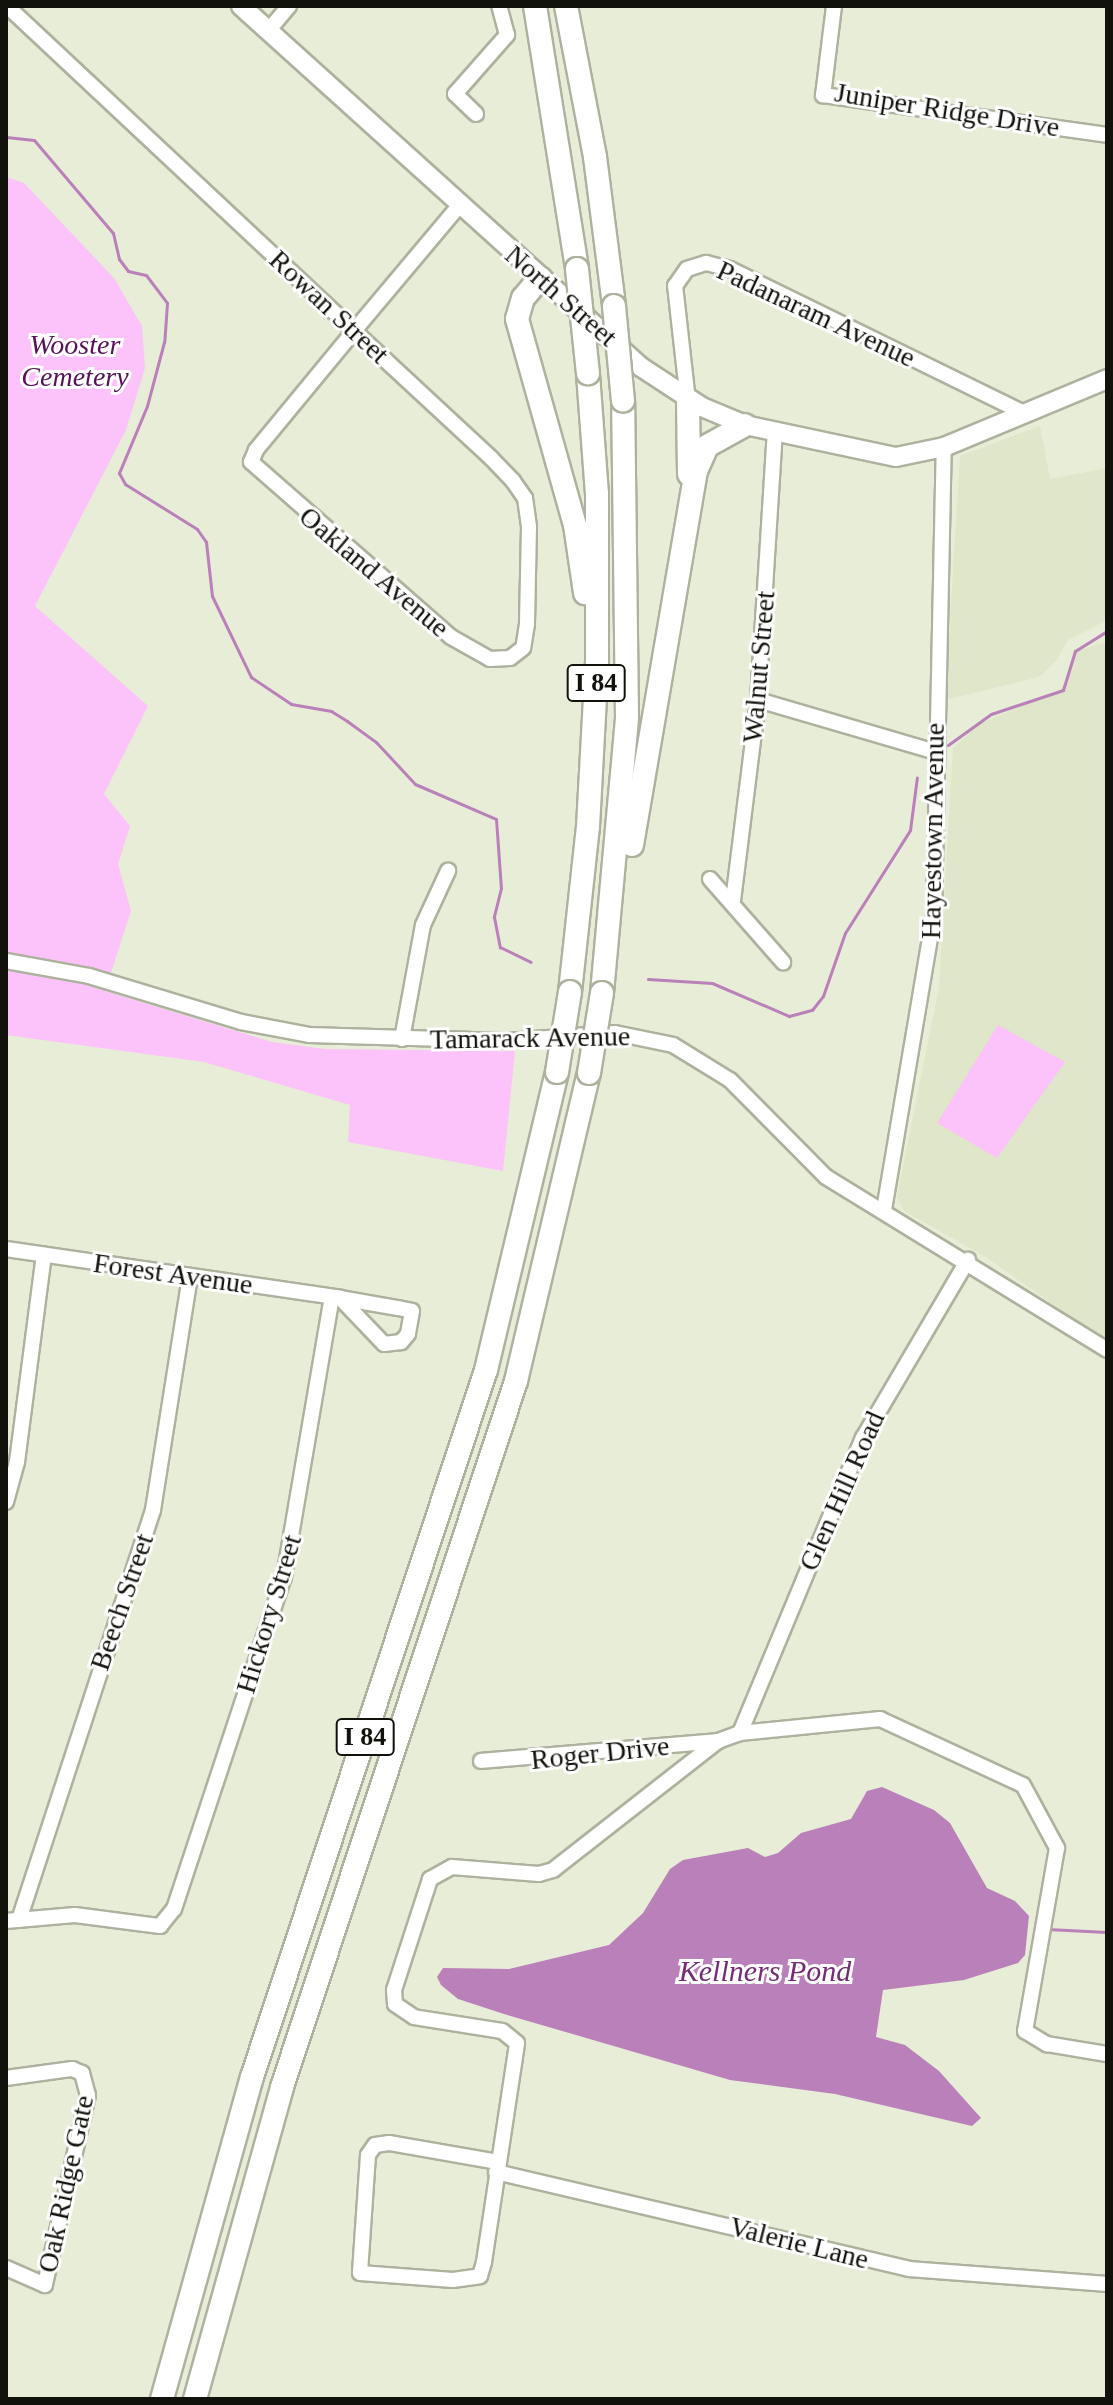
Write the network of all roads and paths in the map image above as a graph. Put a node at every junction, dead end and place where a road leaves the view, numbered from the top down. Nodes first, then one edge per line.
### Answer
1 (7, 6) edge
2 (241, 6) edge
3 (289, 6) edge
4 (499, 6) edge
5 (535, 6) edge
6 (566, 6) edge
7 (834, 6) edge
8 (268, 31) junction
9 (476, 114) dead end
10 (1107, 135) edge
11 (459, 206) junction
12 (540, 278) junction
13 (354, 331) junction
14 (1107, 379) edge
15 (688, 401) junction
16 (1024, 413) junction
17 (745, 425) junction
18 (775, 433) junction
19 (944, 447) junction
20 (686, 515) junction
21 (510, 658) joint
22 (758, 700) junction
23 (936, 752) junction
24 (588, 827) junction
25 (448, 871) dead end
26 (710, 879) dead end
27 (733, 901) junction
28 (607, 959) junction
29 (6, 961) edge
30 (783, 962) dead end
31 (402, 1039) junction
32 (884, 1210) junction
33 (6, 1249) edge
34 (44, 1255) junction
35 (968, 1260) junction
36 (190, 1277) junction
37 (336, 1297) junction
38 (1107, 1350) edge
39 (6, 1502) edge
40 (740, 1733) junction
41 (718, 1741) junction
42 (481, 1761) dead end
43 (12, 1920) edge
44 (1107, 2054) edge
45 (6, 2078) edge
46 (497, 2167) junction
47 (6, 2270) edge
48 (1107, 2284) edge
49 (162, 2399) edge
50 (195, 2399) edge

1 - 13 street, Rowan Street
2 - 8 main road, North Street
3 - 8 street
4 - 9 street
5 - 24 highway, I 84, bridge
6 - 28 highway, I 84, bridge
7 - 10 street, Juniper Ridge Drive
8 - 11 main road, North Street
11 - 12 main road, North Street
11 - 13 street
12 - 15 main road, North Street
12 - 24 highway
13 - 21 street, Rowan Street
13 - 21 street, Oakland Avenue
14 - 16 main road, North Street
15 - 16 street, Padanaram Avenue
15 - 17 main road, North Street
15 - 20 highway
16 - 19 main road, North Street
17 - 18 main road, North Street
17 - 20 highway
18 - 19 main road, North Street
18 - 22 street, Walnut Street
19 - 23 street, Hayestown Avenue
20 - 28 highway
22 - 23 street
22 - 27 street, Walnut Street
23 - 32 street, Hayestown Avenue
24 - 49 highway, I 84, bridge
25 - 31 street
26 - 27 street
27 - 30 street
28 - 50 highway, I 84, bridge
29 - 31 street, Tamarack Avenue
31 - 32 street, Tamarack Avenue
32 - 35 street, Tamarack Avenue
33 - 34 street, Forest Avenue
34 - 36 street, Forest Avenue
34 - 39 street
35 - 38 street, Tamarack Avenue
35 - 40 street, Glen Hill Road
36 - 37 street, Forest Avenue
36 - 43 street, Beech Street
37 - 37 street, Forest Avenue
37 - 43 street, Hickory Street
40 - 41 street
40 - 44 street
41 - 42 street, Roger Drive
41 - 46 street
45 - 47 street, Oak Ridge Gate
46 - 46 street, Valerie Lane
46 - 48 street, Valerie Lane

